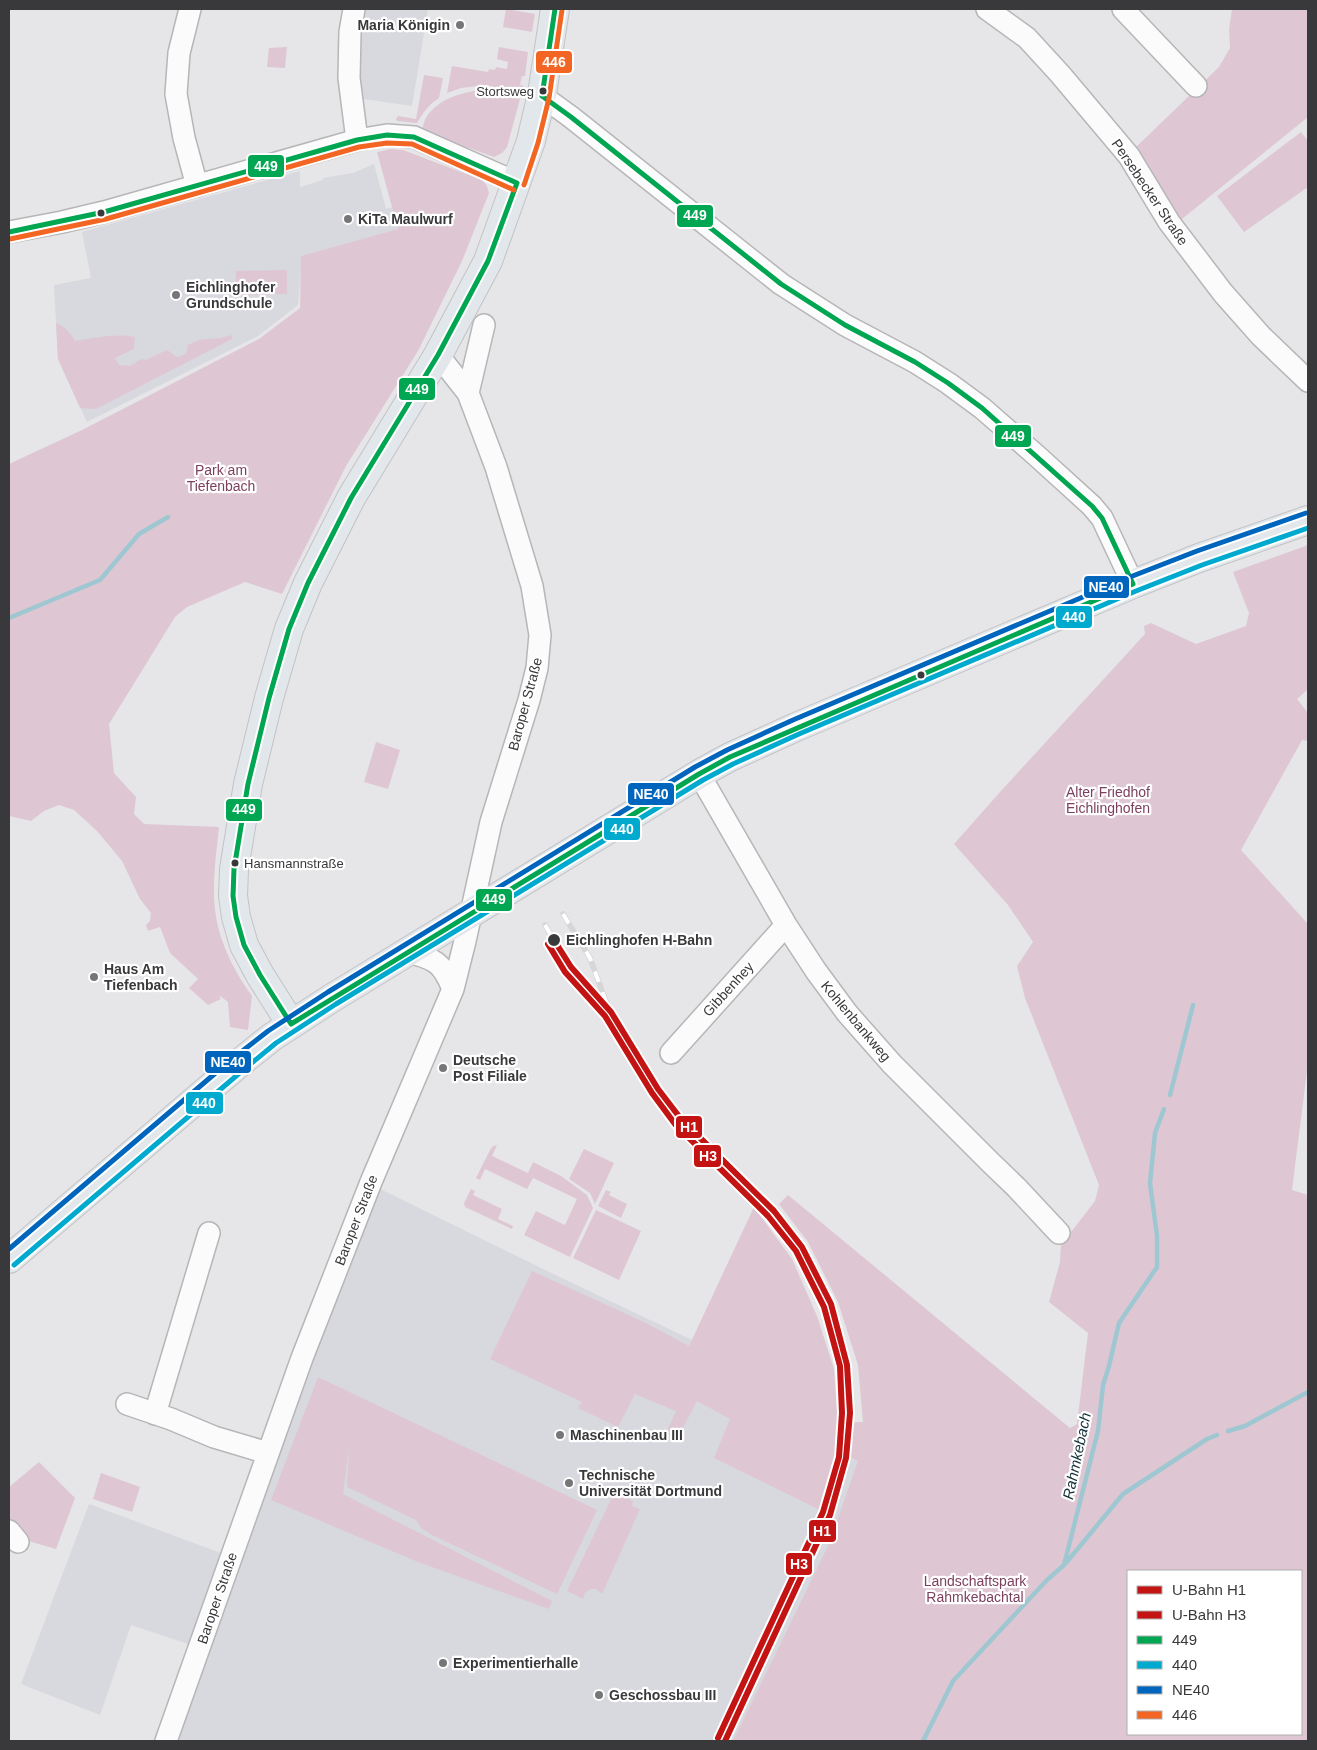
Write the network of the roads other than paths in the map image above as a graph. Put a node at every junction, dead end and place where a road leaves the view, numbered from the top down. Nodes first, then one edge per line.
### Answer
1 (190, 9) edge
2 (354, 9) edge
3 (554, 9) edge
4 (987, 9) edge
5 (1123, 9) edge
6 (1196, 86) dead end
7 (542, 96) junction
8 (357, 140) junction
9 (518, 183) junction
10 (198, 186) junction
11 (9, 232) edge
12 (484, 324) dead end
13 (438, 355) junction
14 (1308, 381) edge
15 (468, 393) junction
16 (1308, 520) edge
17 (1133, 584) junction
18 (699, 774) junction
19 (471, 914) junction
20 (786, 926) junction
21 (408, 952) junction
22 (453, 989) junction
23 (291, 1024) junction
24 (671, 1053) dead end
25 (209, 1233) dead end
26 (1059, 1233) dead end
27 (9, 1259) edge
28 (127, 1404) dead end
29 (155, 1414) junction
30 (268, 1454) junction
31 (166, 1741) edge

1 - 10 street
2 - 8 street
3 - 7 main road
4 - 14 street, Persebecker Straße
5 - 6 street
7 - 9 main road
7 - 17 street
8 - 9 street
8 - 10 street
9 - 13 main road
10 - 11 street
12 - 15 street
13 - 15 street, Baroper Straße
13 - 23 main road
15 - 19 street, Baroper Straße
16 - 17 main road
17 - 18 main road
18 - 19 main road
18 - 20 street, Kohlenbankweg
19 - 21 main road
19 - 22 street, Baroper Straße
20 - 24 street, Gibbenhey
20 - 26 street, Kohlenbankweg
21 - 22 street
21 - 23 main road
22 - 30 street, Baroper Straße
23 - 27 main road
25 - 29 street
28 - 29 street
29 - 30 street
30 - 31 street, Baroper Straße

